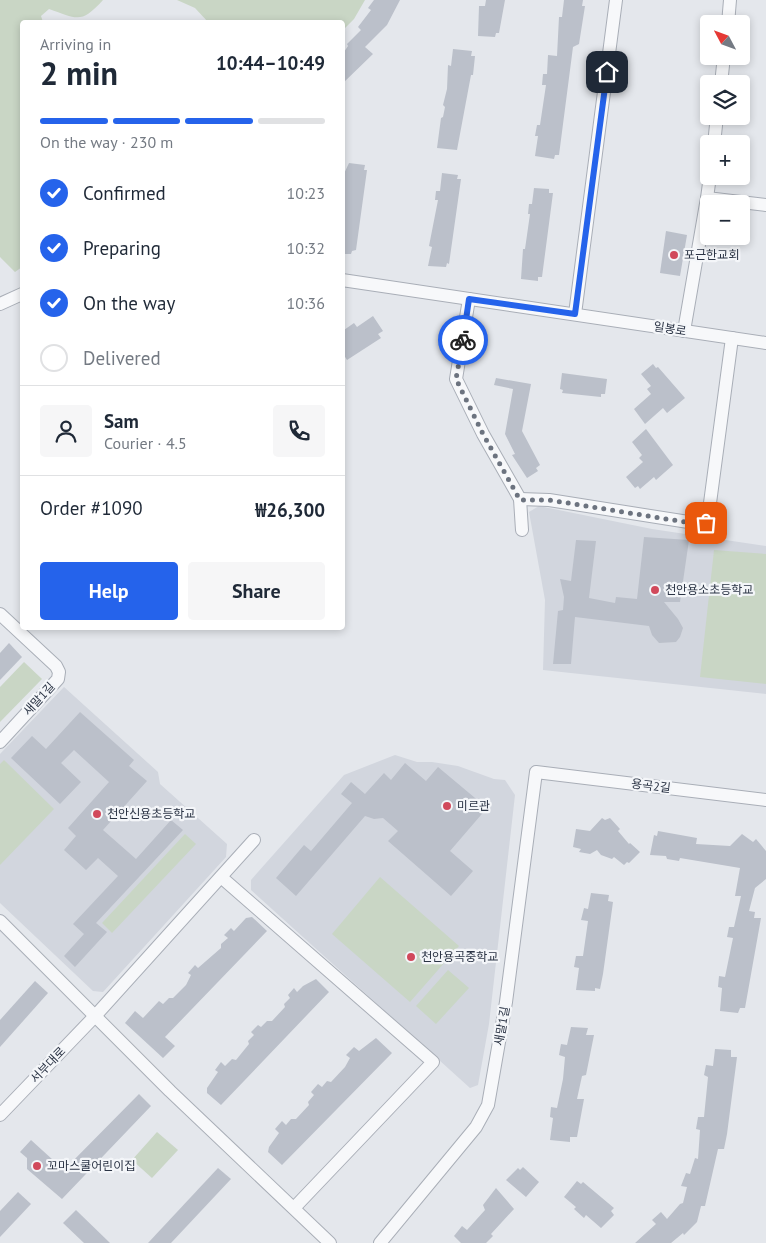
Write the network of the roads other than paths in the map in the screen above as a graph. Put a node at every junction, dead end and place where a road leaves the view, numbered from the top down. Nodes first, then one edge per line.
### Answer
1 (616, 0) edge
2 (730, 0) edge
3 (729, 15) edge
4 (750, 203) edge
5 (766, 205) edge
6 (700, 242) edge
7 (345, 280) edge
8 (20, 295) edge
9 (469, 299) junction
10 (0, 304) edge
11 (575, 314) junction
12 (684, 331) junction
13 (732, 338) junction
14 (766, 343) edge
15 (520, 500) junction
16 (522, 530) dead end
17 (0, 614) edge
18 (0, 742) edge
19 (536, 772) joint
20 (766, 800) edge
21 (254, 840) dead end
22 (221, 877) junction
23 (0, 921) edge
24 (96, 1015) junction
25 (0, 1115) edge
26 (294, 1208) junction
27 (330, 1243) edge
28 (380, 1243) edge

1 - 11 street
2 - 3 street
4 - 5 street
6 - 12 street
7 - 9 street, 일봉로
8 - 10 street
9 - 11 street, 일봉로
9 - 15 street
11 - 12 street, 일봉로
12 - 13 street, 일봉로
13 - 14 street, 일봉로
13 - 15 street
15 - 16 street
17 - 18 street, 새말1길
19 - 20 street, 용곡2길
19 - 28 street, 새말1길
21 - 22 street
22 - 24 street
22 - 26 street
23 - 24 street
24 - 25 street, 서부대로
24 - 26 street
26 - 27 street

